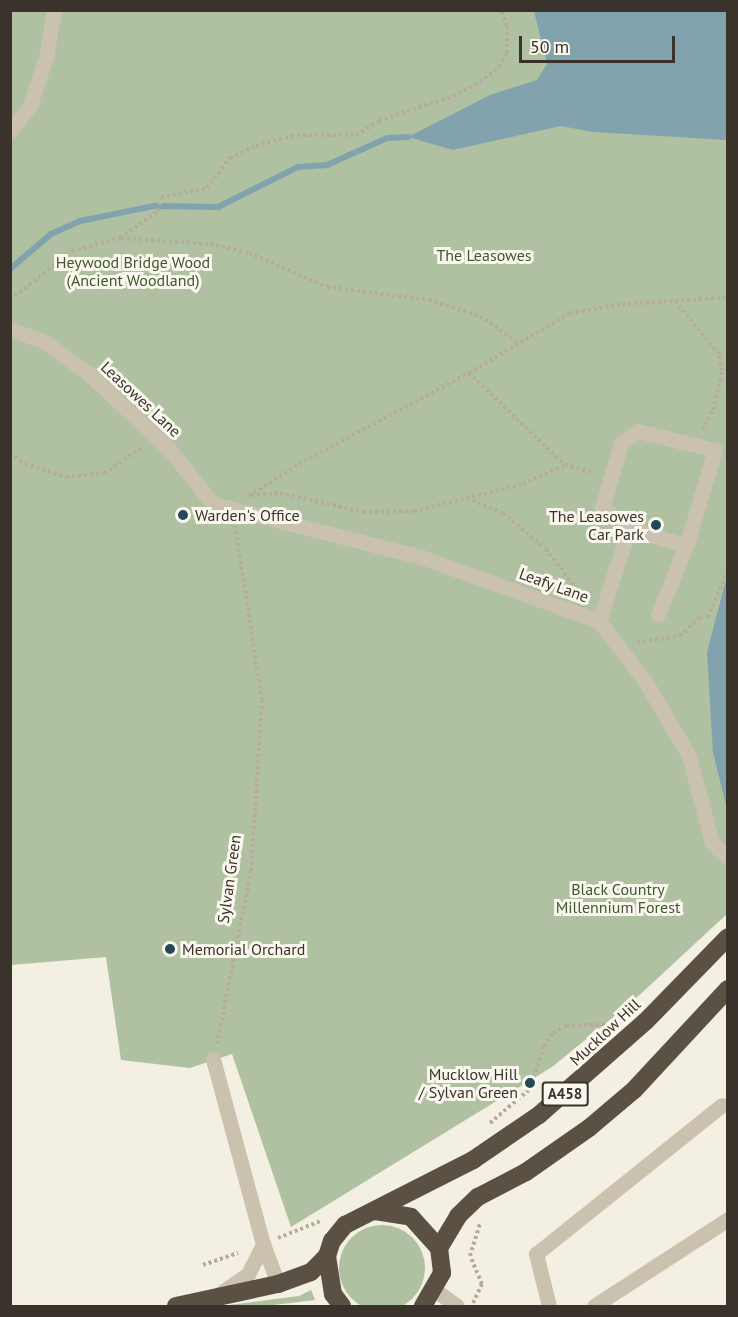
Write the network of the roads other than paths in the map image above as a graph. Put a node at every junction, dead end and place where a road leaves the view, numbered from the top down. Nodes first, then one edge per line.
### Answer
1 (54, 10) edge
2 (10, 131) edge
3 (10, 329) edge
4 (233, 511) joint
5 (629, 528) junction
6 (686, 546) junction
7 (658, 614) dead end
8 (599, 621) junction
9 (728, 858) edge
10 (728, 937) edge
11 (728, 989) edge
12 (213, 1059) road end
13 (722, 1104) dead end
14 (373, 1211) junction
15 (728, 1219) edge
16 (263, 1244) junction
17 (439, 1248) junction
18 (327, 1256) junction
19 (278, 1284) junction
20 (435, 1290) junction
21 (213, 1298) junction
22 (176, 1306) edge
23 (342, 1306) edge
24 (423, 1306) edge
25 (457, 1306) edge
26 (549, 1306) edge
27 (594, 1306) edge

1 - 2 street
3 - 4 street, Leasowes Lane
4 - 8 street, Leafy Lane
5 - 6 street
5 - 6 street
5 - 8 street
6 - 7 street
8 - 9 street, Leafy Lane
10 - 14 highway, Mucklow Hill / A458
11 - 17 highway, A458
12 - 16 street
13 - 26 street
14 - 17 highway
14 - 18 highway, Mucklow Hill / A458
15 - 27 street
16 - 19 street
16 - 21 street
17 - 20 highway
18 - 19 highway, Mucklow Hill / A458
18 - 23 highway
19 - 21 highway, Mucklow Hill / A458
20 - 24 highway
20 - 25 street
21 - 22 highway, Mucklow Hill / A458

